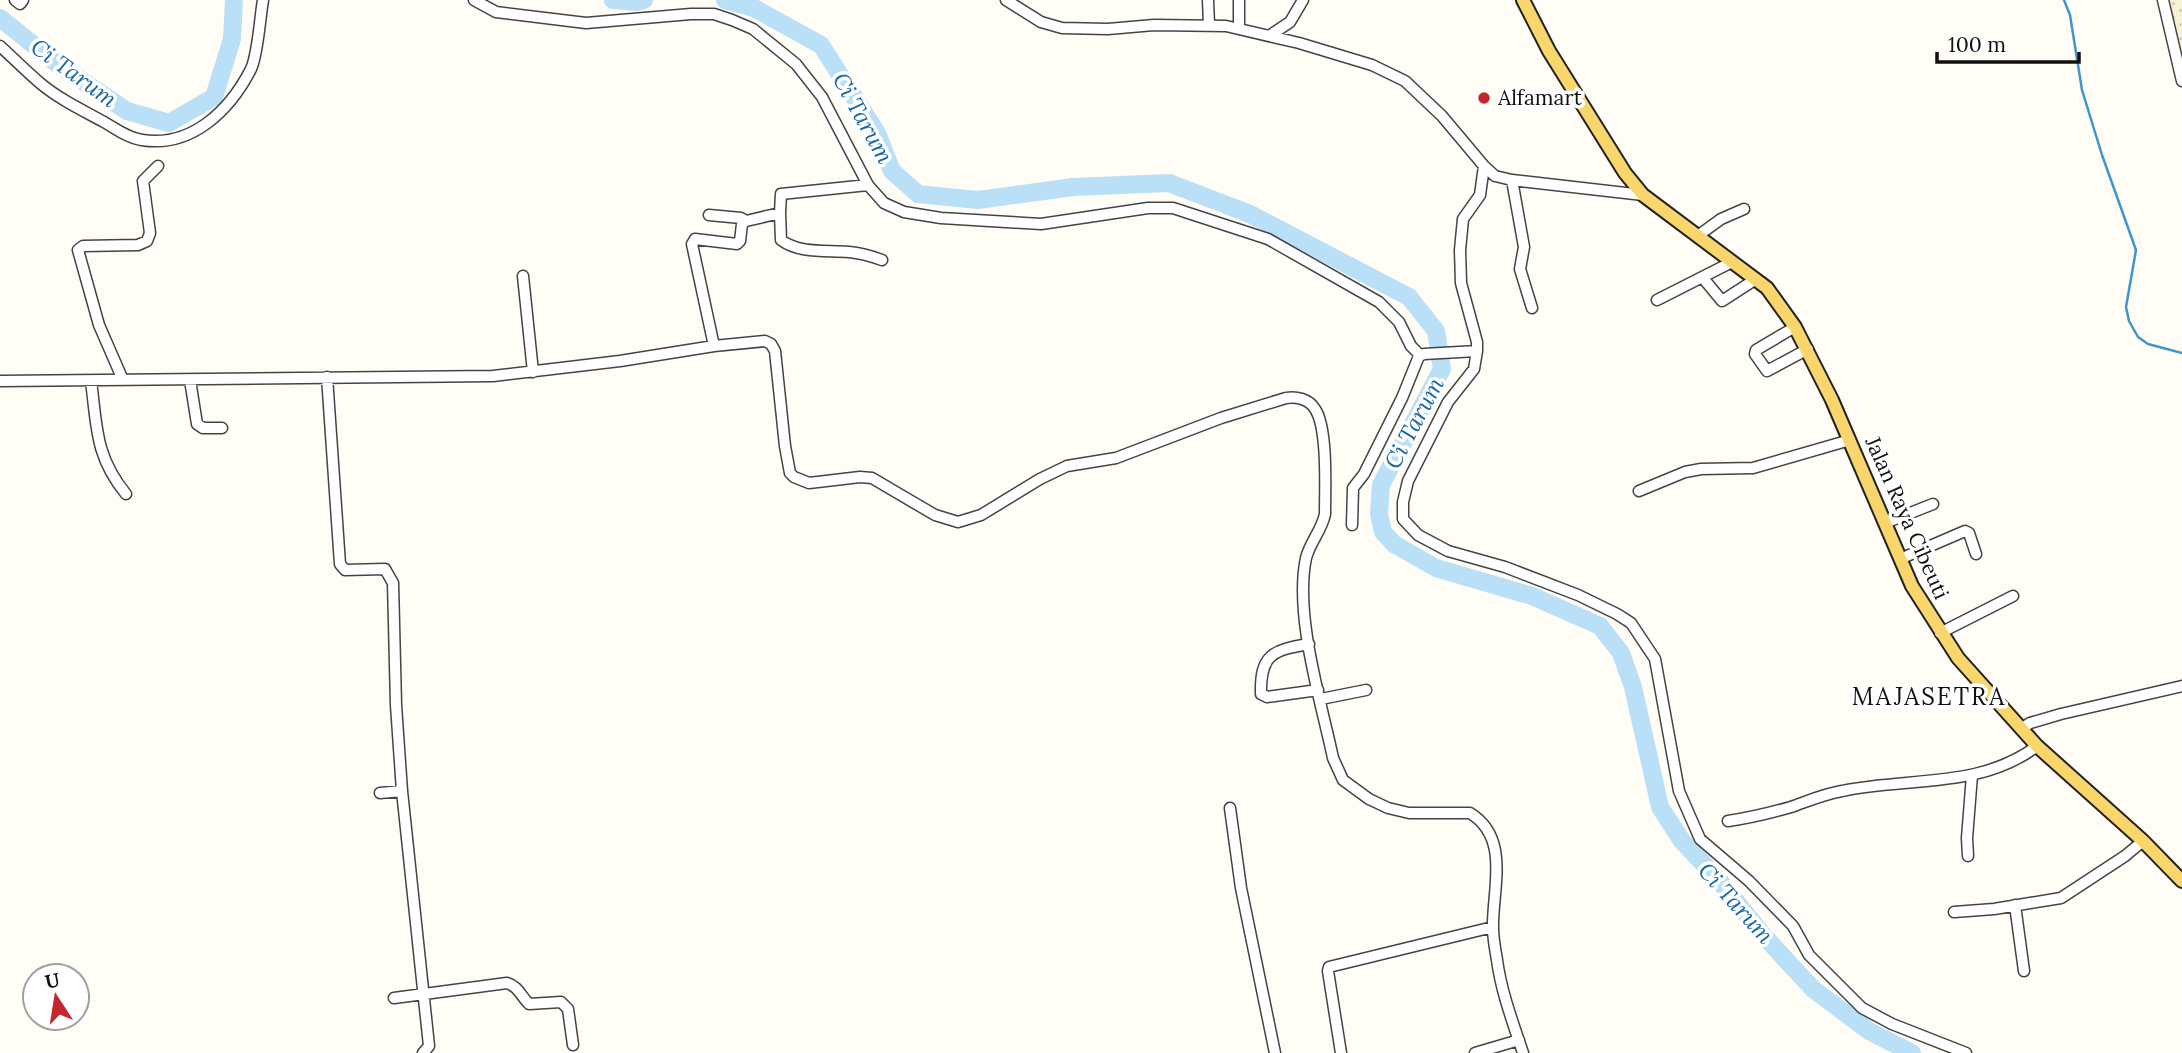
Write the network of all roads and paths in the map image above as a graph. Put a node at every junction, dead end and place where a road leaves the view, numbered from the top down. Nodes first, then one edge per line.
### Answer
1 (15, 0) edge
2 (23, 0) edge
3 (263, 0) edge
4 (474, 0) edge
5 (1006, 0) edge
6 (1208, 0) edge
7 (1239, 0) edge
8 (1303, 0) edge
9 (1523, 0) edge
10 (2162, 0) edge
11 (1209, 26) junction
12 (1239, 29) junction
13 (1269, 36) junction
14 (0, 46) edge
15 (2182, 81) edge
16 (158, 166) dead end
17 (1484, 166) junction
18 (1512, 180) junction
19 (868, 185) junction
20 (1643, 195) junction
21 (1744, 209) dead end
22 (780, 213) junction
23 (709, 215) dead end
24 (746, 221) junction
25 (1699, 235) junction
26 (882, 260) dead end
27 (1732, 262) junction
28 (523, 275) dead end
29 (1703, 278) junction
30 (1756, 279) junction
31 (1657, 300) dead end
32 (1532, 308) dead end
33 (1795, 327) junction
34 (714, 346) junction
35 (1808, 349) junction
36 (1474, 351) junction
37 (1422, 354) junction
38 (533, 372) junction
39 (327, 377) junction
40 (123, 380) junction
41 (190, 380) junction
42 (0, 381) edge
43 (91, 381) junction
44 (222, 428) dead end
45 (1850, 440) junction
46 (1639, 491) dead end
47 (126, 494) dead end
48 (1933, 504) dead end
49 (1885, 523) junction
50 (1352, 525) dead end
51 (1976, 554) dead end
52 (1899, 559) junction
53 (2013, 596) dead end
54 (1940, 633) junction
55 (1309, 644) junction
56 (2182, 686) edge
57 (1366, 690) dead end
58 (1320, 695) junction
59 (2021, 729) junction
60 (2037, 746) junction
61 (1972, 775) junction
62 (402, 791) junction
63 (380, 793) dead end
64 (1230, 808) dead end
65 (1728, 821) dead end
66 (2143, 841) junction
67 (1968, 856) dead end
68 (2182, 881) edge
69 (2015, 905) junction
70 (1954, 912) dead end
71 (1493, 927) junction
72 (2024, 971) dead end
73 (423, 994) junction
74 (394, 998) dead end
75 (1519, 1040) junction
76 (573, 1045) dead end
77 (423, 1053) edge
78 (1275, 1053) edge
79 (1341, 1053) edge
80 (1475, 1053) edge
81 (1523, 1053) edge
82 (1966, 1053) edge

1 - 2 street
3 - 14 street
4 - 19 street
5 - 11 street
6 - 11 street
7 - 12 street
8 - 13 street
9 - 20 main road, Jalan Raya Cibeuti
10 - 15 street
11 - 12 street
12 - 13 street
13 - 17 street
16 - 40 street
17 - 18 street
17 - 36 street
18 - 20 street
18 - 32 street
19 - 22 street
19 - 37 street
20 - 25 main road, Jalan Raya Cibeuti
21 - 25 street
22 - 24 street
22 - 26 street
23 - 24 street
24 - 34 street
25 - 27 main road, Jalan Raya Cibeuti
27 - 29 street
27 - 30 main road, Jalan Raya Cibeuti
28 - 38 street
29 - 30 street
29 - 31 street
30 - 33 main road, Jalan Raya Cibeuti
33 - 35 main road, Jalan Raya Cibeuti
33 - 35 street
34 - 38 street
34 - 55 street
35 - 45 main road, Jalan Raya Cibeuti
36 - 37 street
36 - 82 street
37 - 50 street
38 - 39 street
39 - 41 street
39 - 62 street
40 - 41 street
40 - 43 street
41 - 44 street
42 - 43 street
43 - 47 street
45 - 46 street
45 - 49 main road, Jalan Raya Cibeuti
48 - 49 street
49 - 52 main road, Jalan Raya Cibeuti
51 - 52 street
52 - 54 main road, Jalan Raya Cibeuti
53 - 54 street
54 - 59 main road, Jalan Raya Cibeuti
55 - 58 street
55 - 58 street
56 - 59 street
57 - 58 street
58 - 71 street
59 - 60 main road, Jalan Raya Cibeuti
60 - 61 street
60 - 66 main road, Jalan Raya Cibeuti
61 - 65 street
61 - 67 street
62 - 63 street
62 - 73 street
64 - 78 street
66 - 68 main road, Jalan Raya Cibeuti
66 - 69 street
69 - 70 street
69 - 72 street
71 - 75 street
71 - 79 street
73 - 74 street
73 - 76 street
73 - 77 street
75 - 80 street
75 - 81 street

